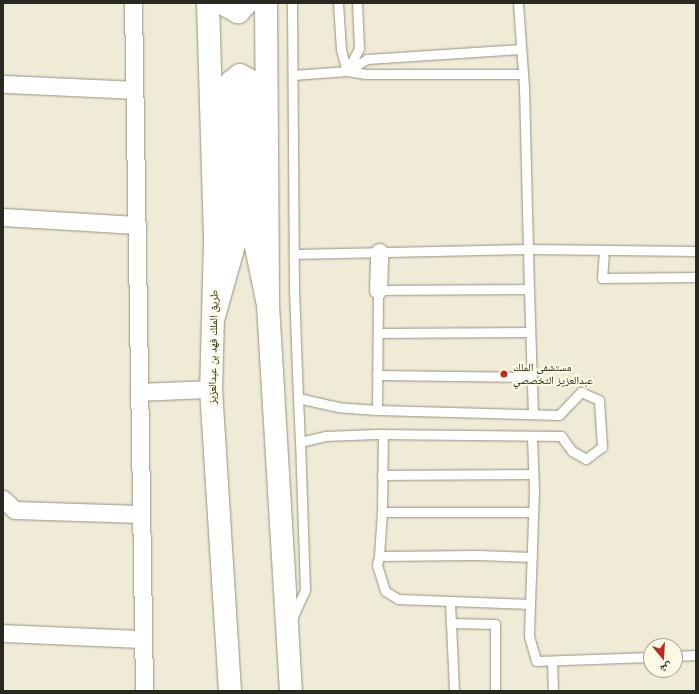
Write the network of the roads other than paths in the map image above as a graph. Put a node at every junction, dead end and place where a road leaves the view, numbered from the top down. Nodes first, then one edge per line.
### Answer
1 (133, 3) edge
2 (208, 3) edge
3 (227, 3) edge
4 (247, 3) edge
5 (266, 3) edge
6 (292, 3) edge
7 (338, 3) edge
8 (357, 3) edge
9 (518, 3) edge
10 (522, 50) junction
11 (347, 70) junction
12 (523, 74) junction
13 (293, 75) junction
14 (3, 84) edge
15 (134, 90) junction
16 (3, 217) edge
17 (136, 225) junction
18 (528, 250) junction
19 (604, 251) junction
20 (696, 251) edge
21 (379, 252) junction
22 (294, 254) junction
23 (696, 277) edge
24 (529, 289) junction
25 (378, 290) junction
26 (268, 305) junction
27 (213, 320) junction
28 (530, 332) junction
29 (378, 334) junction
30 (377, 376) junction
31 (532, 378) junction
32 (211, 389) junction
33 (139, 392) junction
34 (298, 398) junction
35 (377, 410) junction
36 (533, 414) junction
37 (383, 434) junction
38 (532, 437) junction
39 (300, 442) junction
40 (533, 474) junction
41 (382, 475) junction
42 (3, 498) edge
43 (382, 512) junction
44 (533, 512) junction
45 (141, 514) junction
46 (379, 556) junction
47 (532, 557) junction
48 (450, 602) junction
49 (530, 604) junction
50 (451, 623) junction
51 (3, 633) edge
52 (286, 633) junction
53 (143, 639) junction
54 (683, 656) edge
55 (696, 656) edge
56 (643, 657) edge
57 (552, 661) junction
58 (144, 691) edge
59 (230, 691) edge
60 (291, 691) edge
61 (454, 691) edge
62 (495, 691) edge
63 (553, 691) edge

1 - 15 street
2 - 27 highway, طريق الملك فهد بن عبدالعزيز
3 - 4 highway
5 - 26 highway
6 - 13 lane
7 - 11 lane
8 - 11 lane
9 - 10 lane
10 - 11 lane
10 - 12 lane
11 - 12 lane
11 - 13 lane
12 - 18 lane
13 - 22 lane
14 - 15 street
15 - 17 street
16 - 17 street
17 - 33 street
18 - 19 lane
18 - 21 lane
18 - 24 lane
19 - 20 lane
19 - 23 lane
21 - 22 lane
21 - 25 street
22 - 34 lane
24 - 25 lane
24 - 28 lane
25 - 29 lane
26 - 27 highway
26 - 52 highway
27 - 32 highway, طريق الملك فهد بن عبدالعزيز
28 - 29 lane
28 - 31 lane
29 - 30 lane
30 - 31 lane
30 - 35 lane
31 - 36 lane
32 - 33 street
32 - 59 highway, طريق الملك فهد بن عبدالعزيز
33 - 45 street
34 - 35 lane
34 - 39 lane
35 - 36 lane
36 - 38 lane
37 - 38 lane
37 - 39 lane
37 - 41 lane
38 - 40 lane
39 - 52 lane
40 - 41 lane
40 - 44 lane
41 - 43 lane
42 - 45 street
43 - 44 lane
43 - 46 lane
44 - 47 lane
45 - 53 street
46 - 47 lane
46 - 48 lane
47 - 49 lane
48 - 49 lane
48 - 50 lane
49 - 57 lane
50 - 61 lane
50 - 62 lane
51 - 53 street
52 - 60 highway
53 - 58 street
54 - 55 lane
56 - 57 lane
57 - 63 lane

